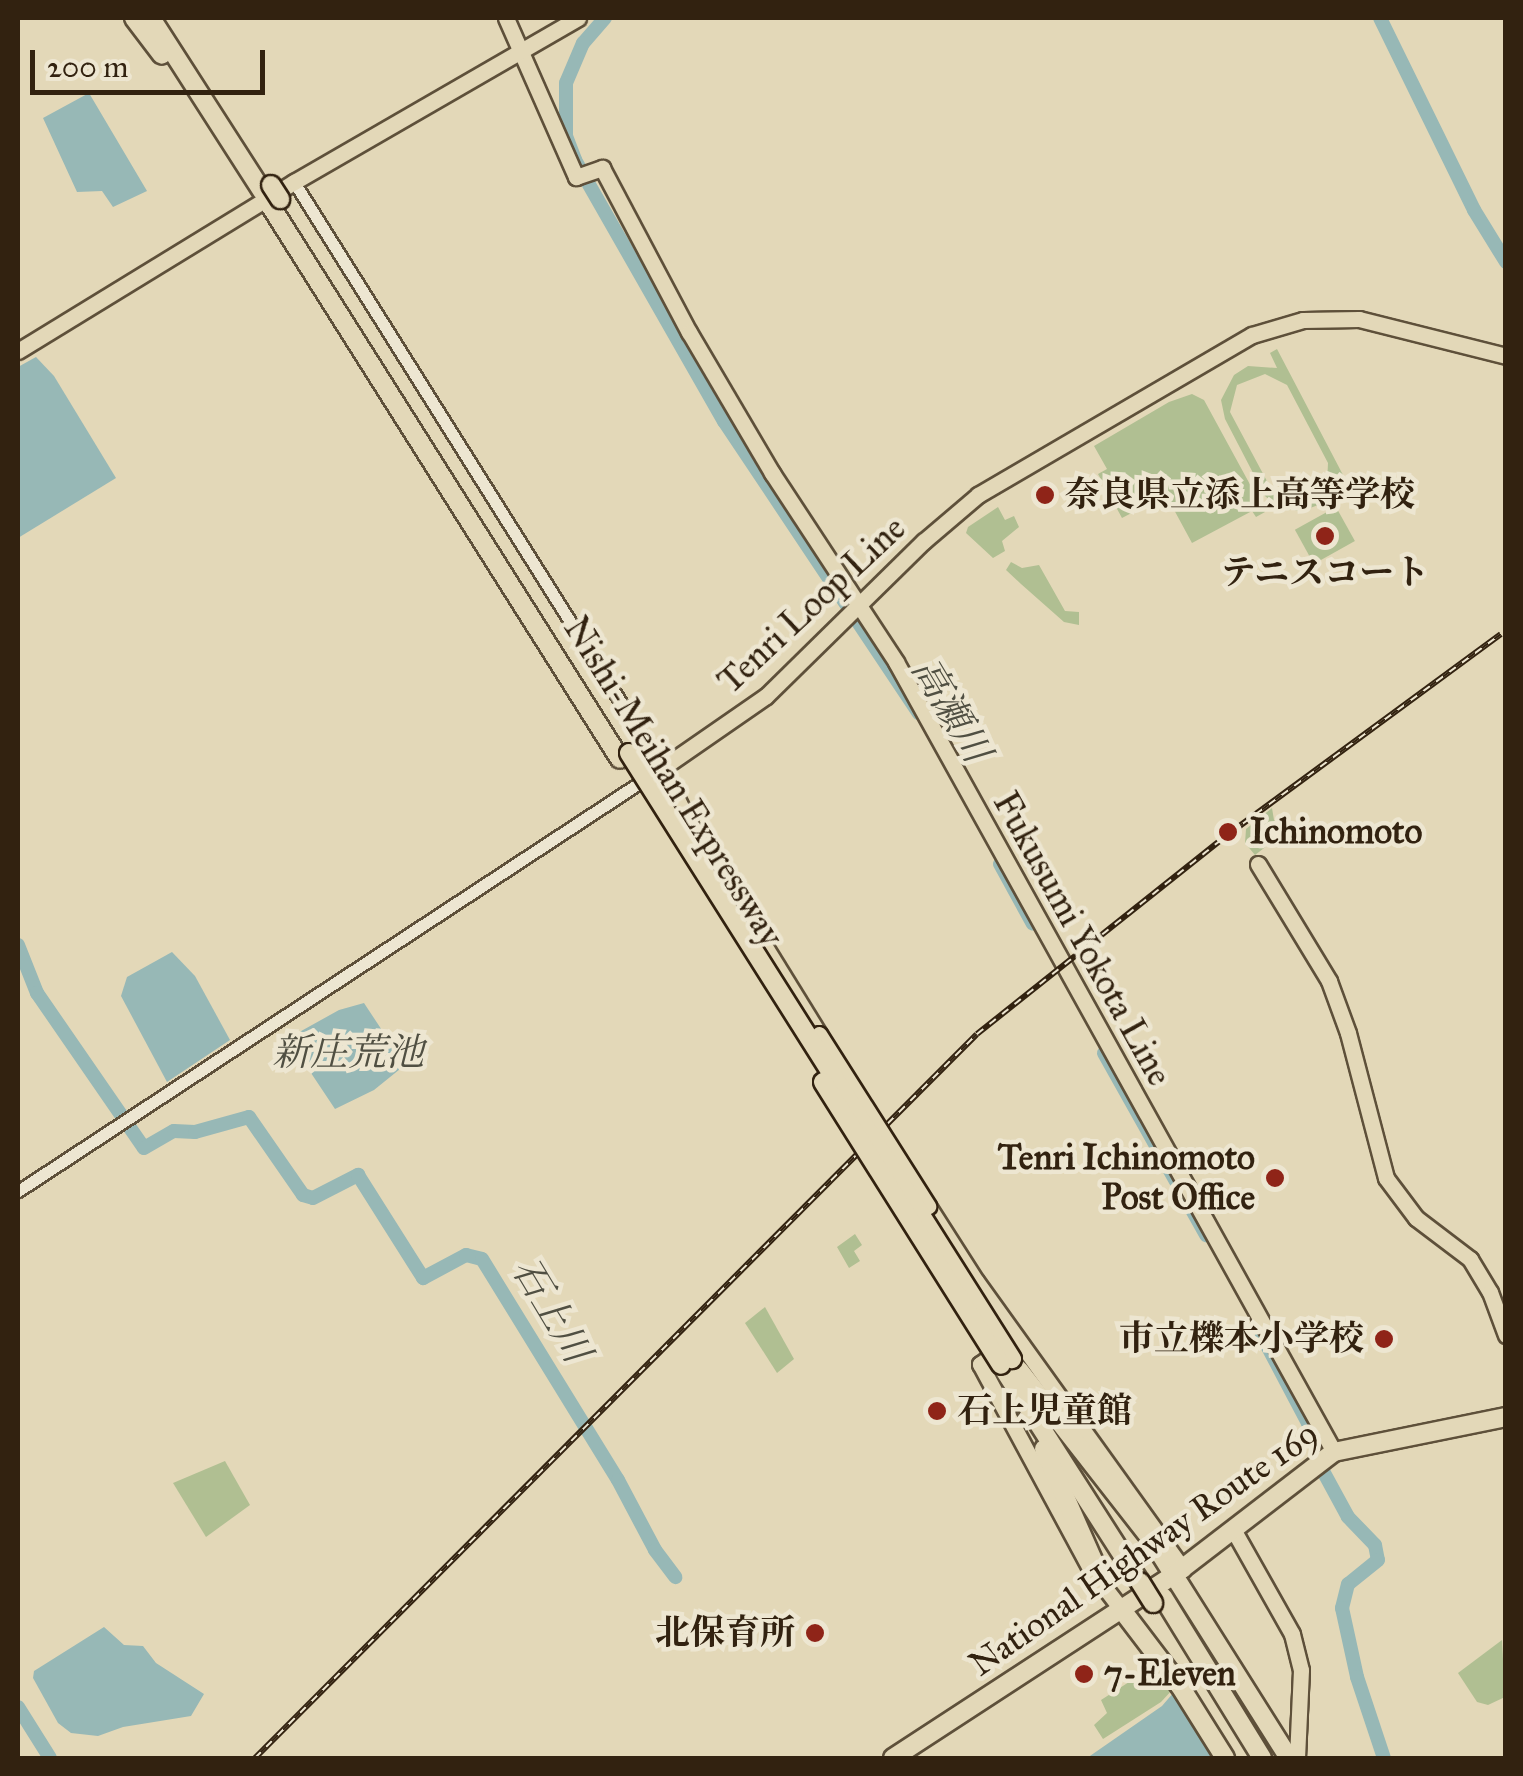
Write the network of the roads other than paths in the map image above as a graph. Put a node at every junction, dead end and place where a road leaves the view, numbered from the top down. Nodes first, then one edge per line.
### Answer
1 (134, 18) edge
2 (150, 18) edge
3 (163, 18) edge
4 (506, 18) edge
5 (578, 18) edge
6 (521, 50) junction
7 (242, 158) junction
8 (294, 182) junction
9 (271, 195) junction
10 (18, 350) edge
11 (1506, 356) edge
12 (853, 611) junction
13 (662, 768) junction
14 (1258, 864) dead end
15 (18, 1191) edge
16 (1506, 1335) edge
17 (1017, 1337) junction
18 (1009, 1367) junction
19 (1506, 1417) edge
20 (1334, 1452) junction
21 (1234, 1531) junction
22 (1178, 1572) junction
23 (1100, 1576) junction
24 (1158, 1600) junction
25 (1122, 1610) junction
26 (893, 1758) edge
27 (1225, 1758) edge
28 (1248, 1758) edge
29 (1262, 1758) edge
30 (1289, 1758) edge
31 (1297, 1758) edge

1 - 7 highway
2 - 7 highway, Nishi-Meihan Expressway
3 - 9 highway, Nishi-Meihan Expressway
4 - 6 main road, Fukusumi Yokota Line
5 - 6 main road
6 - 8 main road
6 - 12 main road, Fukusumi Yokota Line
7 - 9 highway, Nishi-Meihan Expressway
8 - 10 main road
8 - 13 street
9 - 18 highway, Nishi-Meihan Expressway, bridge
11 - 12 main road, Tenri Loop Line
12 - 13 main road, Tenri Loop Line
12 - 20 main road, Fukusumi Yokota Line
13 - 15 street
13 - 17 main road, bridge
14 - 16 main road
17 - 22 main road
17 - 23 main road
18 - 22 highway
18 - 23 highway
18 - 24 highway, Nishi-Meihan Expressway
19 - 20 highway, National Highway Route 169
20 - 21 highway, National Highway Route 169
21 - 22 highway, National Highway Route 169
21 - 31 main road
22 - 25 highway, National Highway Route 169
22 - 30 highway
23 - 25 main road
24 - 28 highway
24 - 29 highway
25 - 26 highway, National Highway Route 169
25 - 27 highway

